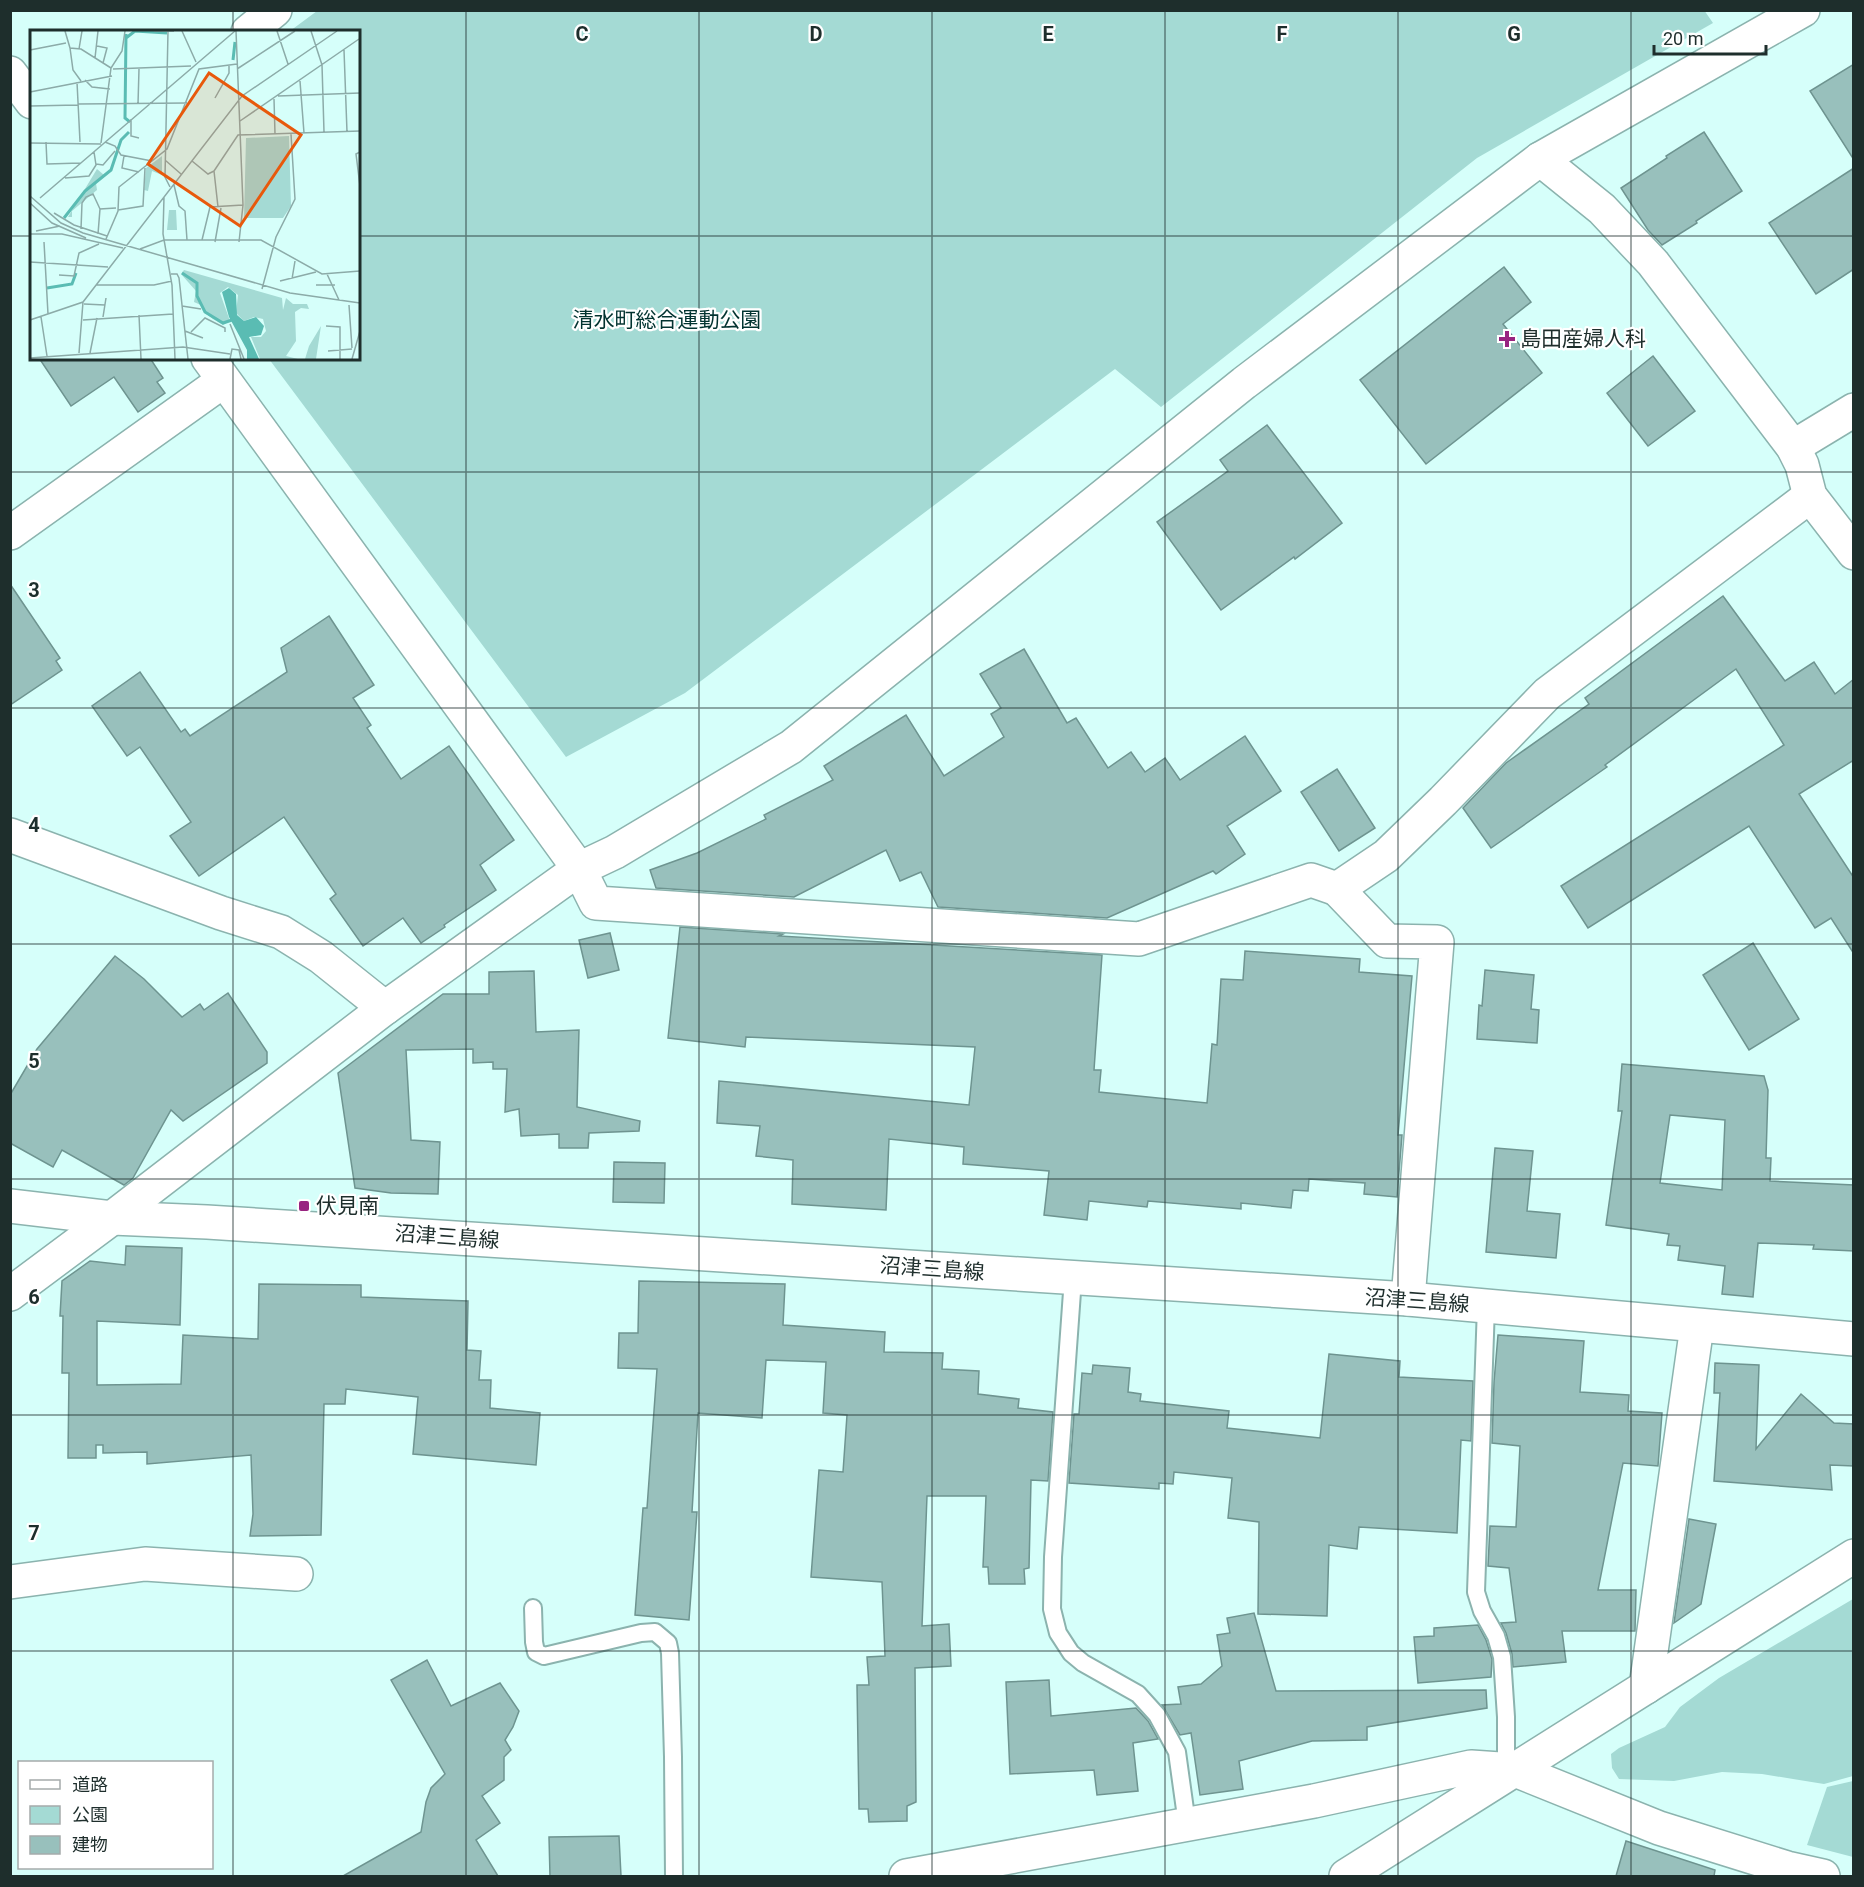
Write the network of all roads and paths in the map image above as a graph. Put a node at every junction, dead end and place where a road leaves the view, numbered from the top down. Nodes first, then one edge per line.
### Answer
1 (275, 10) edge
2 (1803, 10) edge
3 (250, 30) edge
4 (10, 73) edge
5 (30, 99) edge
6 (1540, 159) junction
7 (215, 370) edge
8 (1854, 410) edge
9 (1793, 447) junction
10 (1810, 496) junction
11 (10, 533) edge
12 (1854, 553) edge
13 (10, 835) edge
14 (579, 869) junction
15 (1337, 889) junction
16 (385, 1008) junction
17 (10, 1206) edge
18 (111, 1218) junction
19 (1073, 1278) junction
20 (10, 1294) edge
21 (1408, 1299) junction
22 (1486, 1306) junction
23 (1697, 1326) junction
24 (1854, 1339) edge
25 (1854, 1556) edge
26 (296, 1575) dead end
27 (10, 1582) edge
28 (533, 1608) dead end
29 (1646, 1687) junction
30 (1510, 1769) junction
31 (1187, 1824) junction
32 (1787, 1872) edge
33 (674, 1876) edge
34 (906, 1876) edge
35 (1346, 1876) edge
36 (1823, 1876) edge

1 - 3 street
2 - 6 street
4 - 5 street
6 - 9 street
6 - 14 street
7 - 11 street
7 - 14 street
8 - 9 street
9 - 10 street
10 - 12 street
10 - 15 street
13 - 16 street
14 - 15 street
14 - 16 street
15 - 21 street
16 - 18 street
17 - 18 street, 沼津三島線
18 - 19 street, 沼津三島線
18 - 20 street
19 - 21 street, 沼津三島線
19 - 31 lane
21 - 22 street, 沼津三島線
22 - 23 street, 沼津三島線
22 - 30 lane
23 - 24 street, 沼津三島線
23 - 29 street
25 - 29 street
26 - 27 street
28 - 33 lane
29 - 30 street
30 - 31 street
30 - 32 street
30 - 35 street
31 - 34 street
32 - 36 street

